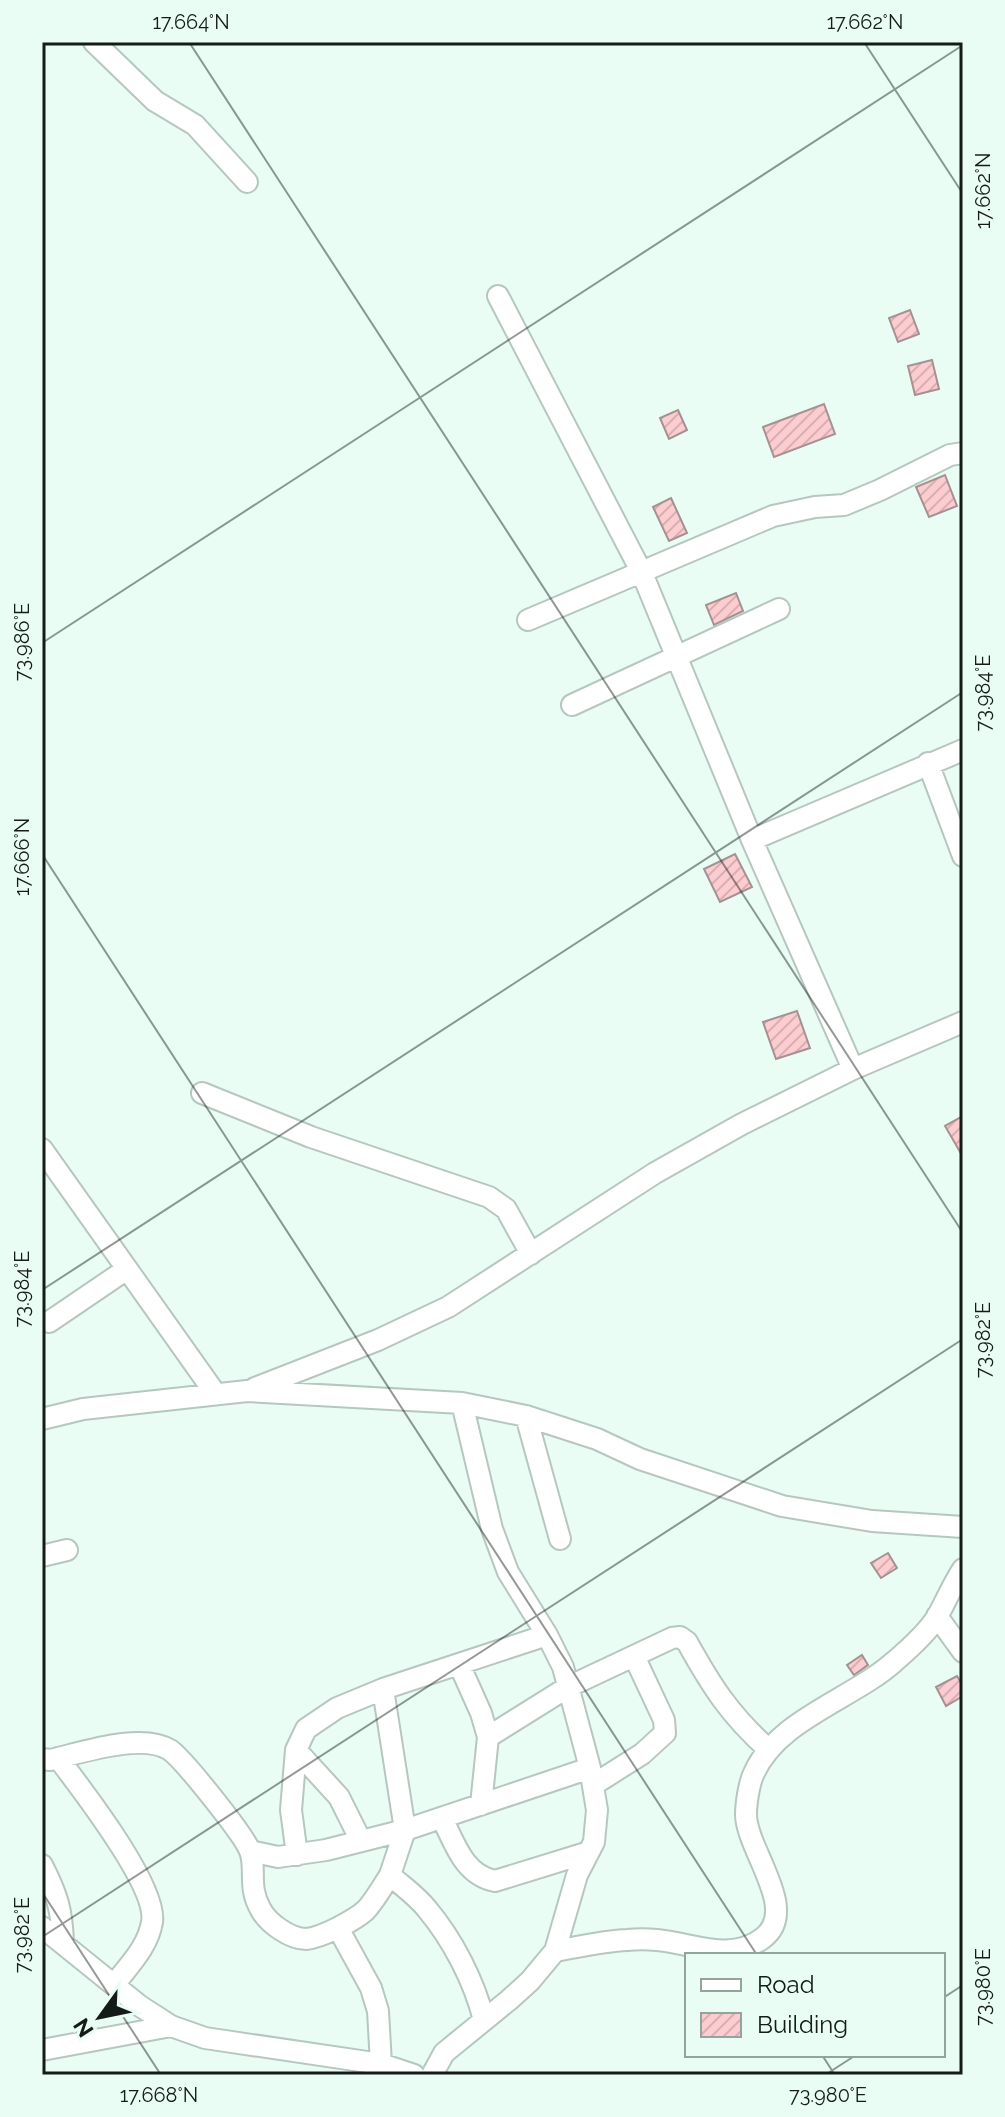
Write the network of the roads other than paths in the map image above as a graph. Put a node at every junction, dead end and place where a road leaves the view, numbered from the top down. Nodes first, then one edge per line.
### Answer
1 (94, 42) edge
2 (247, 182) dead end
3 (498, 296) dead end
4 (963, 453) edge
5 (642, 573) junction
6 (779, 609) dead end
7 (528, 620) dead end
8 (675, 657) junction
9 (572, 705) dead end
10 (963, 750) edge
11 (928, 763) junction
12 (752, 840) junction
13 (962, 849) edge
14 (963, 1022) edge
15 (853, 1069) junction
16 (202, 1093) dead end
17 (42, 1149) edge
18 (531, 1254) junction
19 (127, 1269) junction
20 (49, 1322) dead end
21 (247, 1391) junction
22 (215, 1393) junction
23 (462, 1403) junction
24 (526, 1416) junction
25 (42, 1419) edge
26 (963, 1527) edge
27 (560, 1539) dead end
28 (67, 1550) dead end
29 (42, 1556) edge
30 (963, 1569) edge
31 (937, 1616) junction
32 (547, 1635) junction
33 (963, 1652) edge
34 (634, 1656) junction
35 (459, 1664) junction
36 (568, 1687) junction
37 (383, 1689) junction
38 (488, 1737) junction
39 (296, 1750) junction
40 (769, 1750) junction
41 (50, 1758) edge
42 (591, 1777) junction
43 (481, 1805) junction
44 (442, 1818) junction
45 (405, 1830) junction
46 (361, 1841) junction
47 (250, 1851) junction
48 (589, 1852) junction
49 (297, 1855) junction
50 (42, 1865) edge
51 (390, 1875) junction
52 (42, 1927) edge
53 (338, 1928) junction
54 (63, 1943) junction
55 (555, 1951) junction
56 (114, 1985) junction
57 (484, 2020) junction
58 (171, 2026) junction
59 (42, 2050) edge
60 (381, 2064) junction
61 (414, 2075) edge
62 (432, 2075) edge

1 - 2 street
3 - 5 street
4 - 5 street
5 - 7 street
5 - 8 street
6 - 8 street
8 - 9 street
8 - 12 street
10 - 11 street
11 - 12 street
11 - 13 street
12 - 15 street
14 - 15 street
15 - 18 street
16 - 18 street
17 - 19 street
18 - 21 street
19 - 20 street
19 - 22 street
21 - 22 street
21 - 23 street
22 - 25 street
23 - 24 street
23 - 32 street
24 - 26 street
24 - 27 street
28 - 29 street
30 - 31 street
31 - 33 street
31 - 40 street
32 - 35 street
32 - 36 street
34 - 36 street
34 - 40 street
34 - 42 street
35 - 37 street
35 - 38 street
36 - 38 street
36 - 42 street
37 - 39 street
37 - 45 street
38 - 43 street
39 - 46 street
39 - 49 street
40 - 55 street
41 - 47 street
41 - 56 street
42 - 43 street
42 - 48 street
43 - 44 street
44 - 45 street
44 - 48 street
45 - 46 street
45 - 51 street
46 - 49 street
47 - 49 street
47 - 53 street
48 - 55 street
50 - 54 street
51 - 53 street
51 - 57 street
52 - 54 street
53 - 60 street
54 - 56 street
55 - 57 street
56 - 58 street
57 - 62 street
58 - 59 street
58 - 60 street
60 - 61 street

